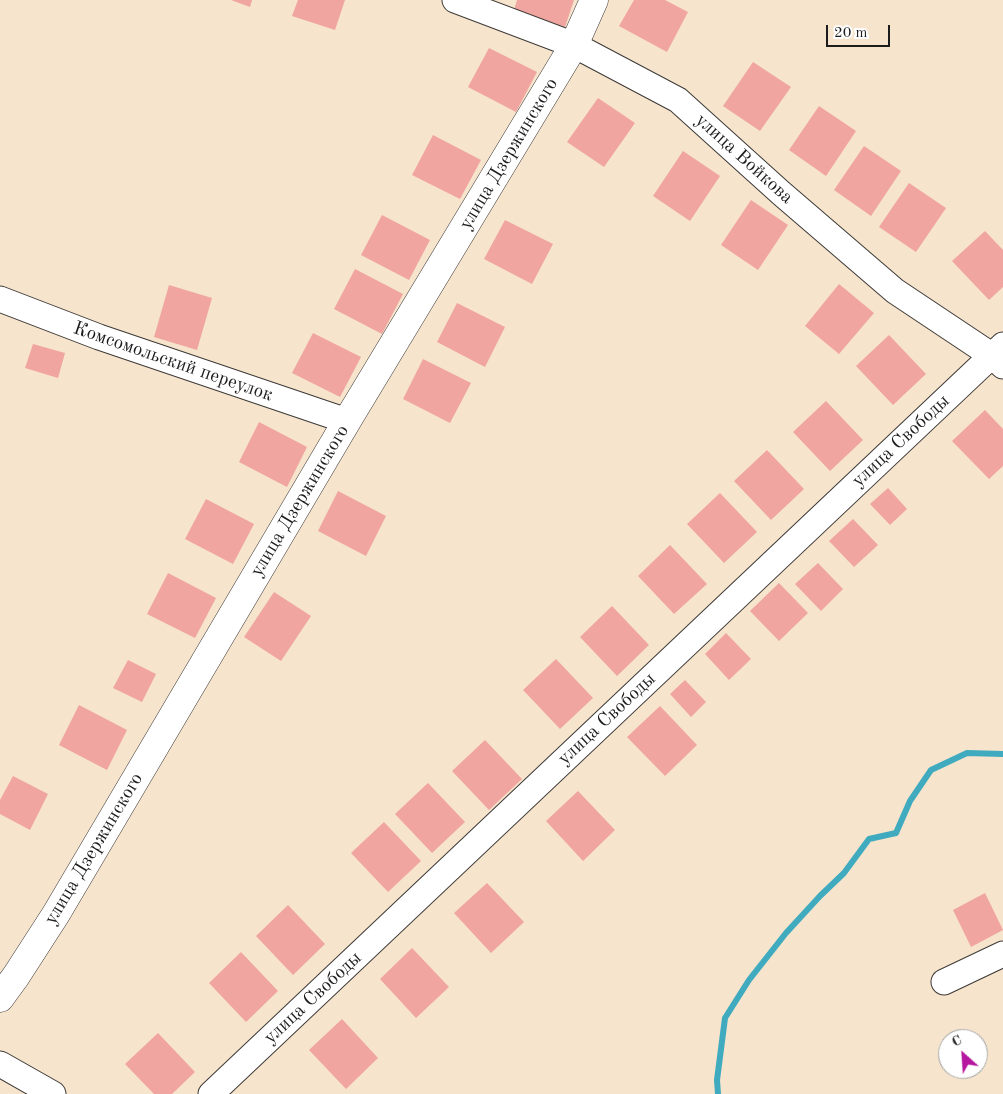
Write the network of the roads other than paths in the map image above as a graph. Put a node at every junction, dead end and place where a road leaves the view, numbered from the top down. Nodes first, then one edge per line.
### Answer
1 (455, 0) edge
2 (594, 0) edge
3 (574, 45) junction
4 (0, 300) edge
5 (999, 355) edge
6 (347, 422) junction
7 (1003, 954) edge
8 (944, 982) dead end
9 (0, 998) edge
10 (0, 1064) edge
11 (53, 1094) edge
12 (211, 1094) edge

1 - 3 street, улица Войкова
2 - 3 street, улица Дзержинского
3 - 5 street, улица Войкова
3 - 6 street, улица Дзержинского
4 - 6 street, Комсомольский переулок
5 - 12 street, улица Свободы
6 - 9 street, улица Дзержинского
7 - 8 street
10 - 11 street

